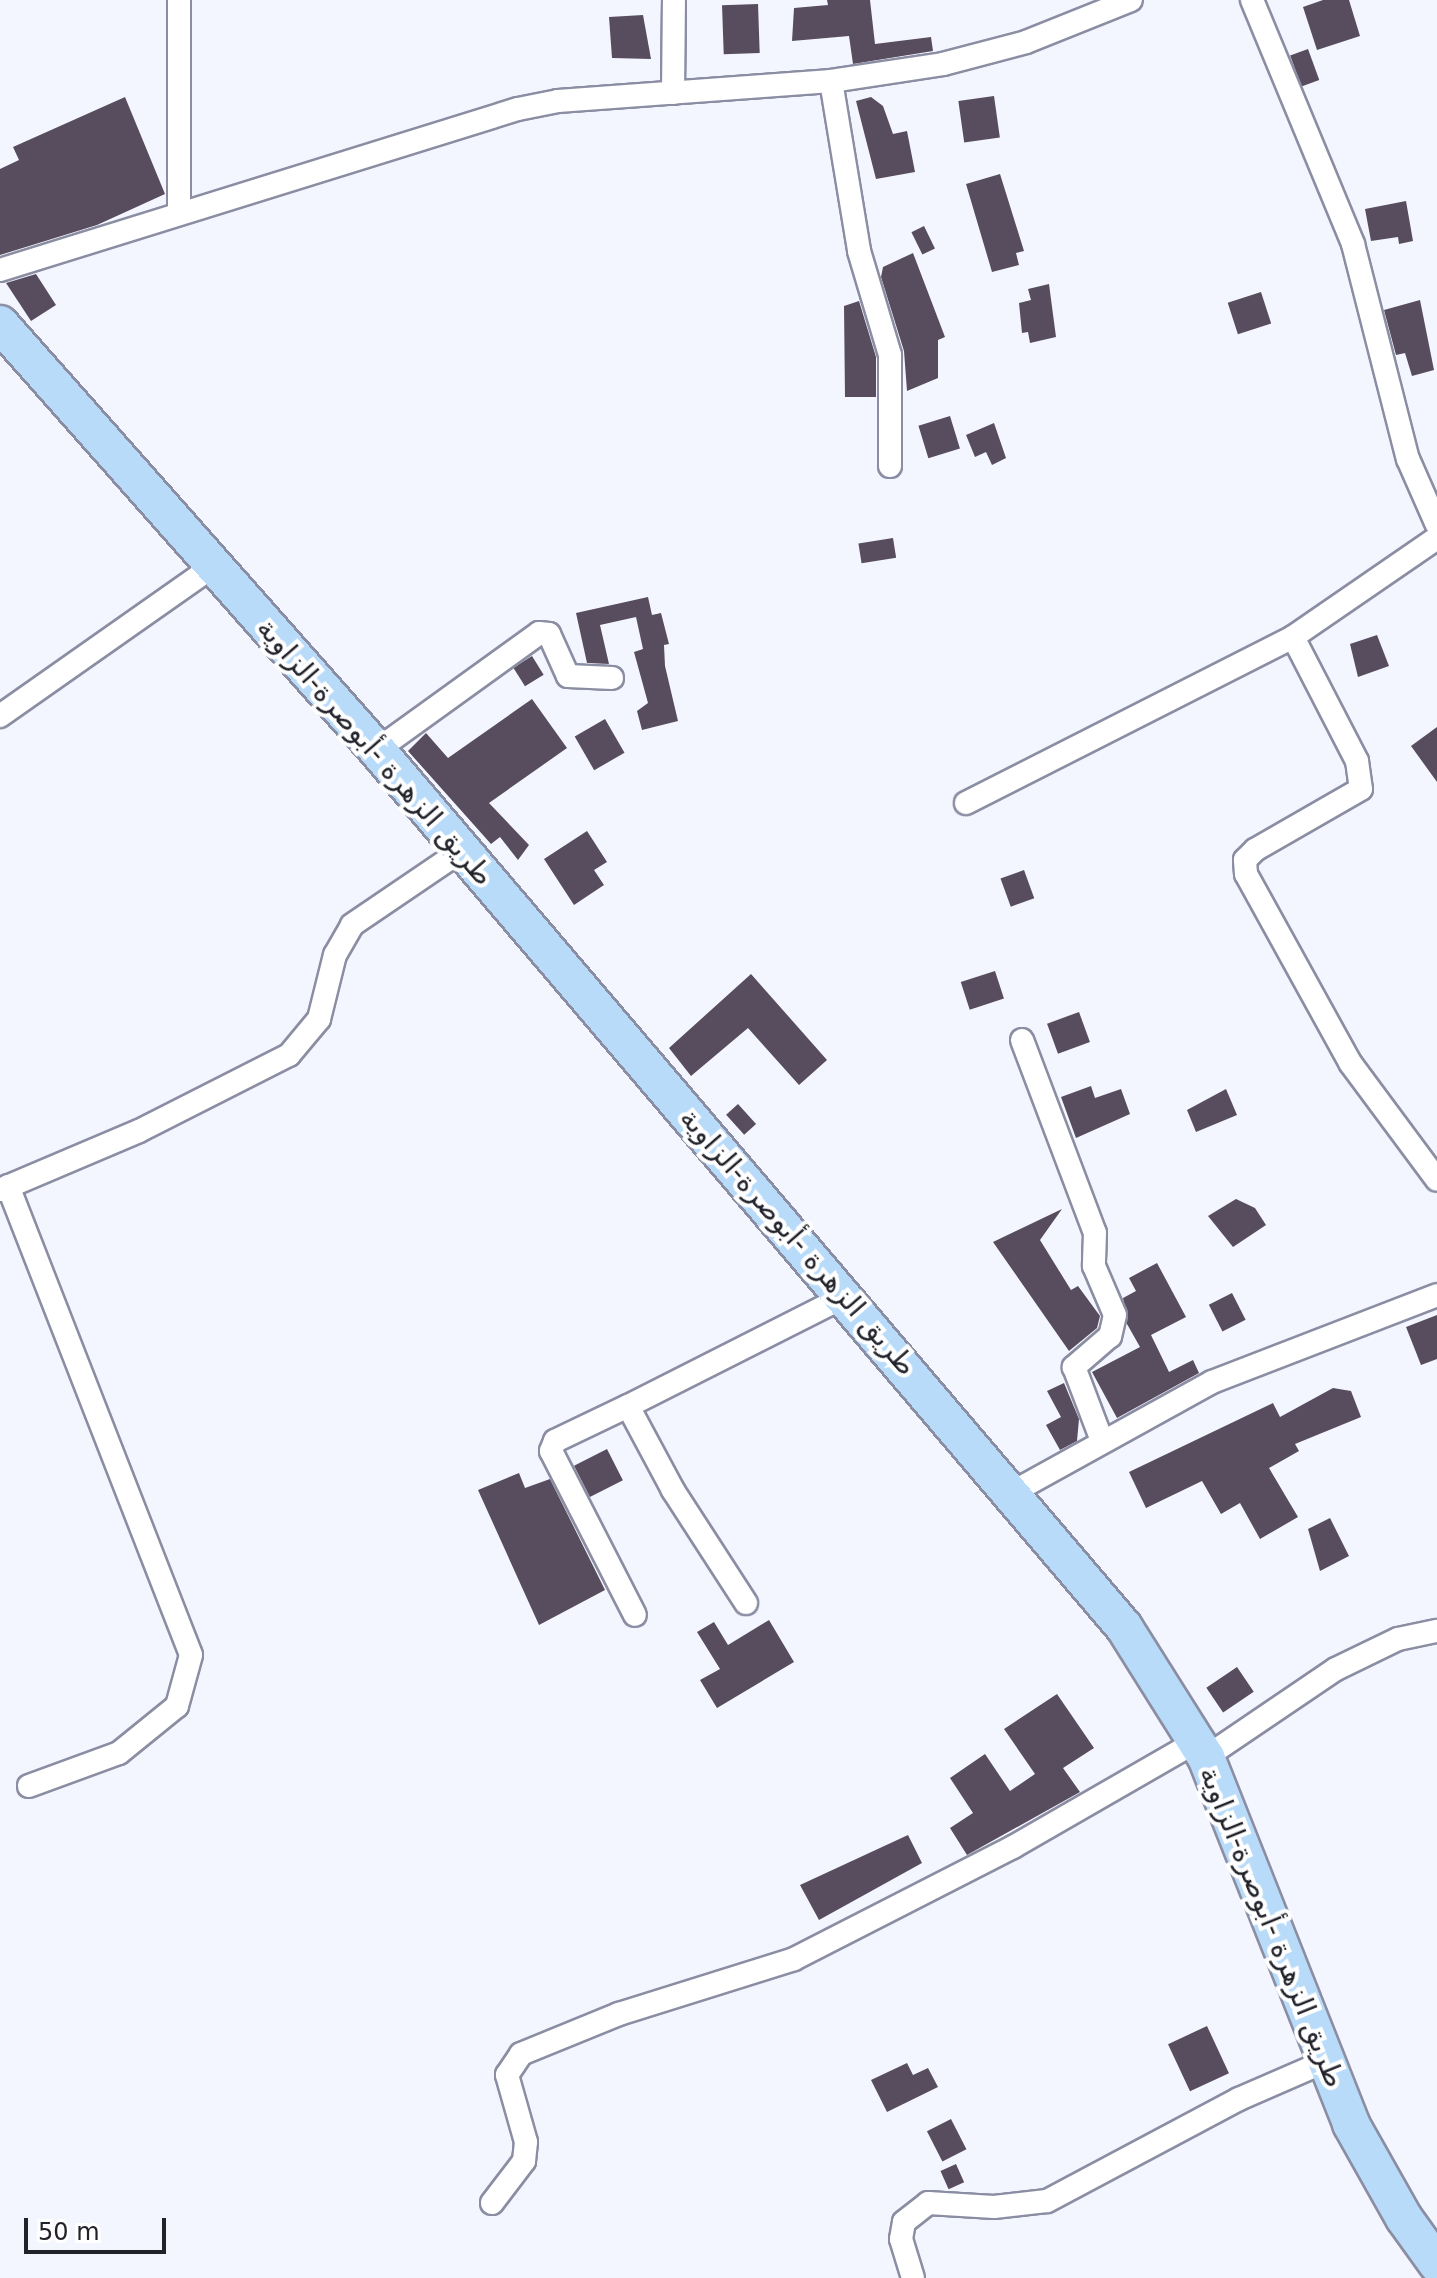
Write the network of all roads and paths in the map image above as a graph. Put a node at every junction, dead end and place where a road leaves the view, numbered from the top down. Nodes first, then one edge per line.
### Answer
1 (179, 0) edge
2 (674, 0) edge
3 (1131, 0) edge
4 (1252, 0) edge
5 (831, 81) junction
6 (673, 93) junction
7 (179, 213) junction
8 (0, 270) edge
9 (0, 324) edge
10 (890, 466) dead end
11 (1437, 525) edge
12 (1437, 538) edge
13 (212, 567) junction
14 (1293, 637) junction
15 (612, 678) dead end
16 (0, 716) edge
17 (377, 750) junction
18 (966, 803) dead end
19 (461, 851) junction
20 (1022, 1040) dead end
21 (1437, 1180) edge
22 (4, 1188) edge
23 (1437, 1295) edge
24 (844, 1297) junction
25 (628, 1406) junction
26 (1101, 1438) junction
27 (1013, 1492) junction
28 (746, 1603) dead end
29 (635, 1615) dead end
30 (1437, 1631) edge
31 (1201, 1749) junction
32 (29, 1786) dead end
33 (1324, 2062) junction
34 (492, 2203) dead end
35 (1437, 2264) edge
36 (913, 2278) edge

1 - 7 street
2 - 6 street
3 - 5 street
4 - 11 street
5 - 6 street
5 - 10 street
6 - 7 street
7 - 8 street
9 - 13 main road, طريق الزهرة -أبوصرة-الزاوية
12 - 14 street
13 - 16 street
13 - 17 main road, طريق الزهرة -أبوصرة-الزاوية
14 - 18 street
14 - 21 street
15 - 17 street
17 - 19 main road, طريق الزهرة -أبوصرة-الزاوية
19 - 22 street
19 - 24 main road, طريق الزهرة -أبوصرة-الزاوية
20 - 26 street
22 - 32 street
23 - 26 street
24 - 25 street
24 - 27 main road, طريق الزهرة -أبوصرة-الزاوية
25 - 28 street
25 - 29 street
26 - 27 street
27 - 31 main road, طريق الزهرة -أبوصرة-الزاوية
30 - 31 street
31 - 33 main road, طريق الزهرة -أبوصرة-الزاوية
31 - 34 street
33 - 35 main road, طريق الزهرة -أبوصرة-الزاوية
33 - 36 street

